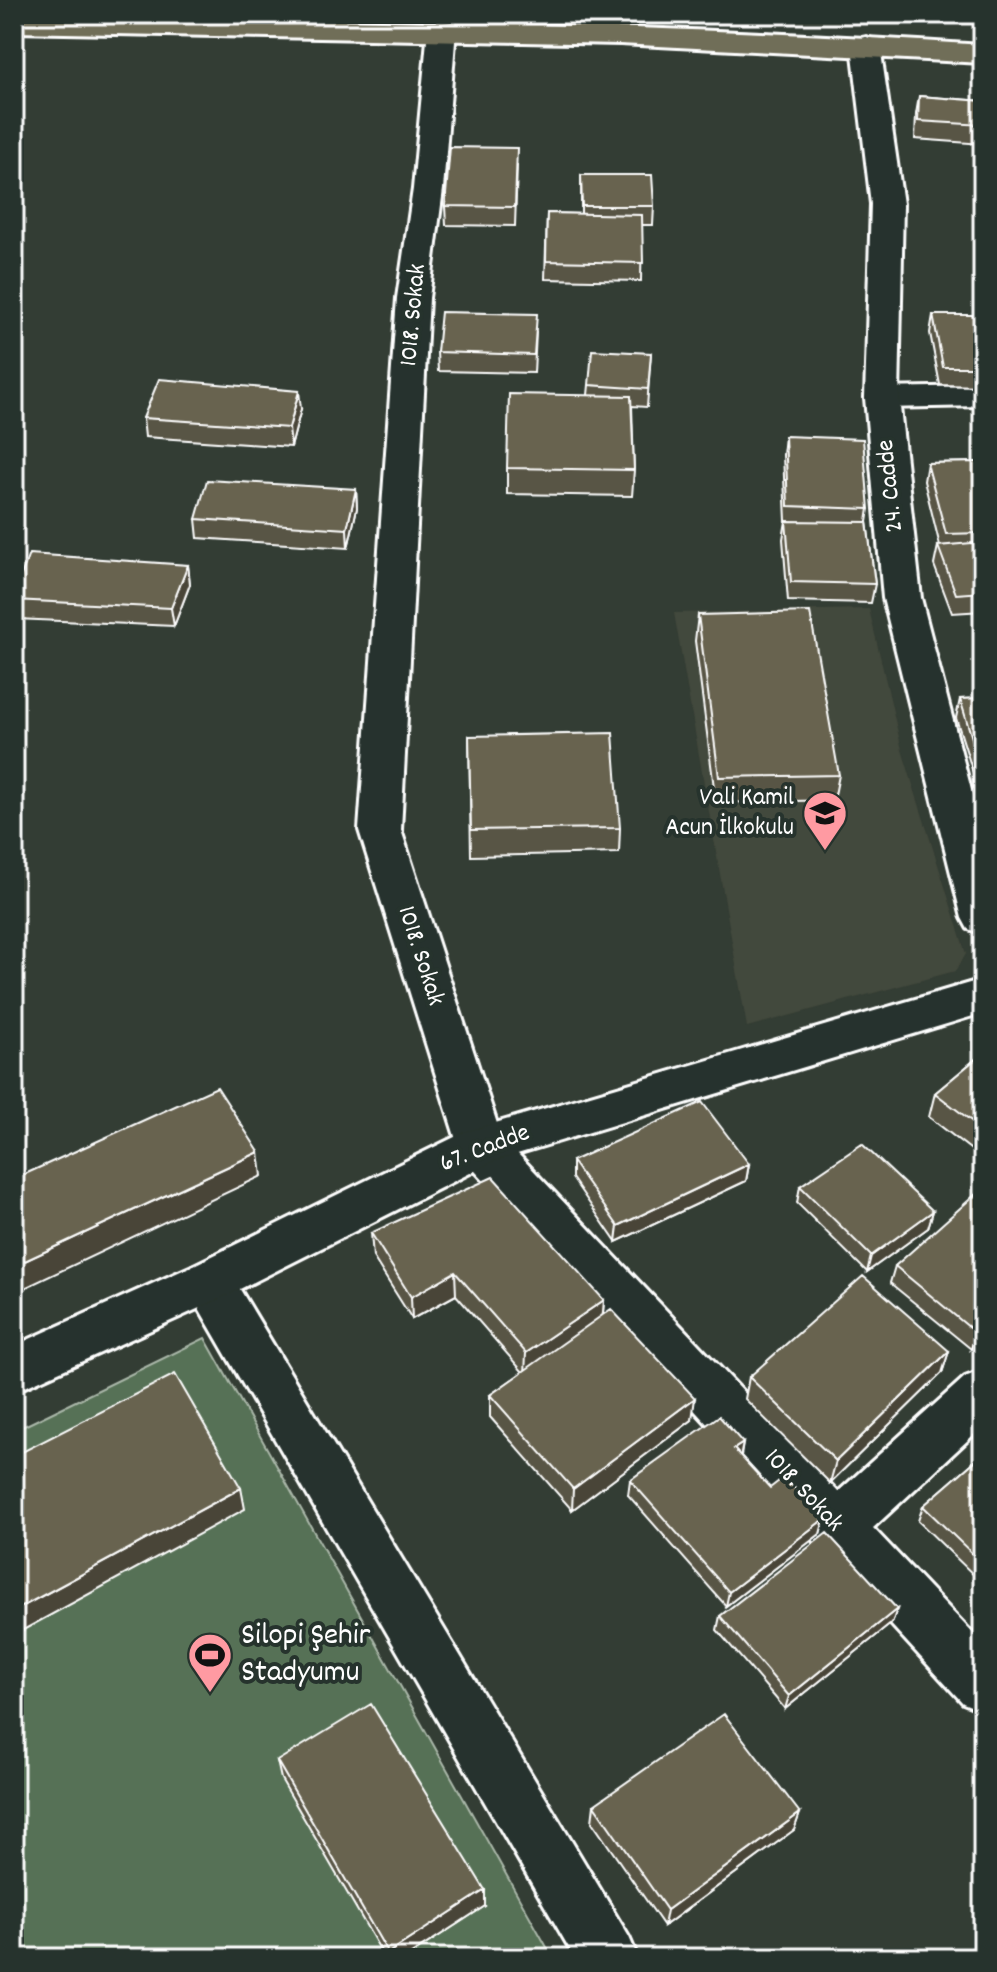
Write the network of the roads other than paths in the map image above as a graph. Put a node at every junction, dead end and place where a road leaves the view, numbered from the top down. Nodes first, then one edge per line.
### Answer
1 (667, 14) edge
2 (14, 24) edge
3 (442, 29) junction
4 (983, 29) edge
5 (866, 46) junction
6 (983, 54) edge
7 (983, 396) edge
8 (882, 398) junction
9 (983, 918) edge
10 (983, 996) edge
11 (481, 1146) junction
12 (209, 1281) junction
13 (14, 1370) edge
14 (983, 1393) edge
15 (837, 1527) junction
16 (983, 1684) edge
17 (608, 1958) edge

1 - 4 highway
2 - 3 highway
3 - 5 highway
3 - 11 street, 1018. Sokak
5 - 6 highway
5 - 8 street, 24. Cadde
7 - 8 street
8 - 9 street, 24. Cadde
10 - 11 street, 67. Cadde
11 - 12 street, 67. Cadde
11 - 15 street, 1018. Sokak
12 - 13 street, 67. Cadde
12 - 17 street
14 - 15 street
15 - 16 street, 1018. Sokak

